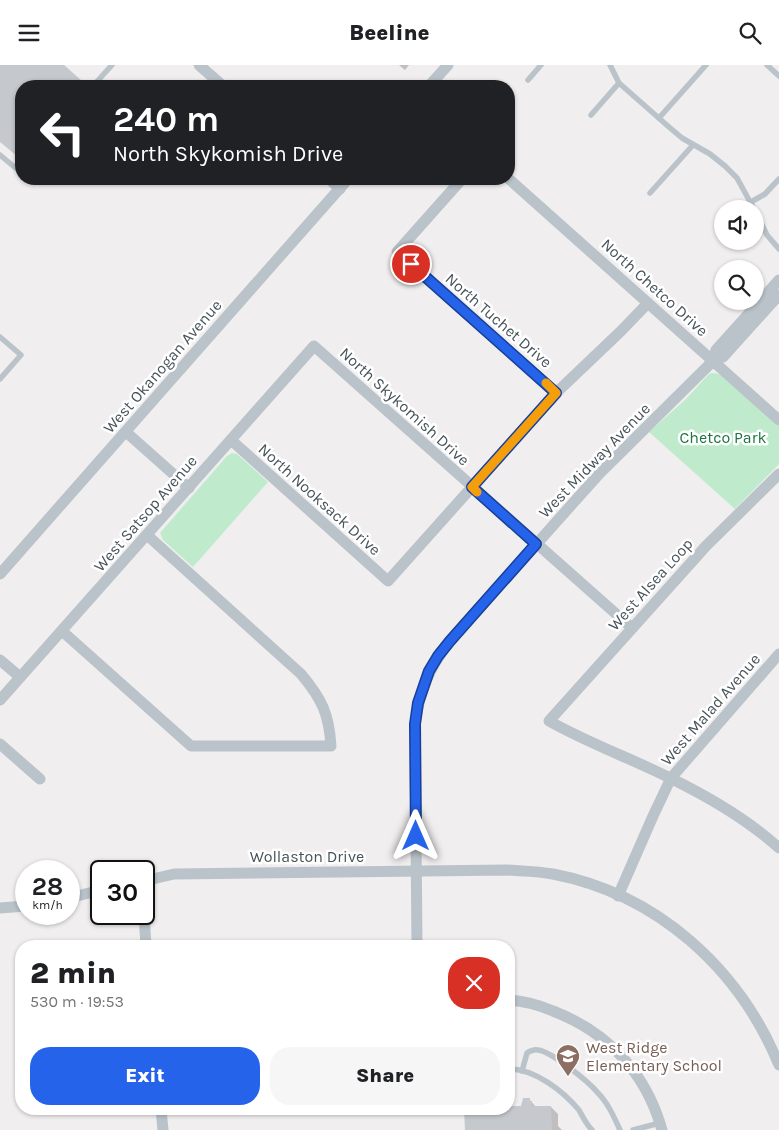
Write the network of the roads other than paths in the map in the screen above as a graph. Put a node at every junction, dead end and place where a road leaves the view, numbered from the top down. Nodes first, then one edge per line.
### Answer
1 (199, 65) edge
2 (448, 65) edge
3 (541, 65) edge
4 (610, 65) edge
5 (706, 65) edge
6 (767, 65) edge
7 (108, 66) edge
8 (779, 76) edge
9 (98, 80) edge
10 (216, 80) edge
11 (434, 80) edge
12 (528, 80) dead end
13 (619, 83) junction
14 (591, 115) dead end
15 (659, 118) junction
16 (693, 145) junction
17 (0, 155) edge
18 (15, 168) edge
19 (779, 179) edge
20 (515, 184) edge
21 (336, 185) edge
22 (343, 185) edge
23 (457, 185) edge
24 (340, 189) junction
25 (650, 193) dead end
26 (750, 200) edge
27 (754, 200) edge
28 (764, 229) edge
29 (779, 249) edge
30 (779, 280) edge
31 (779, 295) edge
32 (648, 303) junction
33 (0, 337) edge
34 (314, 346) joint
35 (713, 361) junction
36 (0, 379) edge
37 (556, 393) junction
38 (779, 420) edge
39 (126, 432) junction
40 (231, 440) junction
41 (779, 474) edge
42 (472, 487) junction
43 (189, 488) junction
44 (147, 535) junction
45 (536, 544) junction
46 (0, 574) edge
47 (632, 628) junction
48 (62, 631) junction
49 (779, 654) edge
50 (0, 660) edge
51 (20, 677) junction
52 (0, 700) edge
53 (0, 744) edge
54 (671, 778) junction
55 (40, 779) dead end
56 (779, 846) edge
57 (416, 871) junction
58 (155, 878) edge
59 (618, 896) junction
60 (15, 907) edge
61 (0, 908) edge
62 (145, 925) edge
63 (146, 940) edge
64 (417, 940) edge
65 (515, 1001) edge
66 (779, 1064) edge
67 (515, 1070) edge
68 (522, 1071) junction
69 (162, 1115) edge
70 (661, 1126) edge
71 (163, 1130) edge
72 (592, 1130) edge
73 (620, 1130) edge
74 (633, 1130) edge

1 - 10 street
2 - 11 street
3 - 12 lane
4 - 13 lane
5 - 15 lane
6 - 8 lane
7 - 9 lane
13 - 14 lane
13 - 15 lane
15 - 16 lane
16 - 25 lane
16 - 26 lane
17 - 18 lane
19 - 27 lane
20 - 32 street, North Chetco Drive
21 - 24 street
22 - 24 street, West Okanogan Avenue
23 - 37 street, North Tuchet Drive
24 - 39 street, West Okanogan Avenue
28 - 29 lane
30 - 35 street, West Midway Avenue
31 - 35 street, West Midway Avenue
32 - 35 street, North Chetco Drive
32 - 37 street
33 - 36 lane
34 - 40 street, West Satsop Avenue
34 - 42 street, North Skykomish Drive
35 - 38 street, North Chetco Drive
35 - 45 street, West Midway Avenue
37 - 42 street
39 - 43 street
39 - 46 street, West Okanogan Avenue
40 - 42 street, North Nooksack Drive
40 - 43 street, West Satsop Avenue
41 - 47 street, West Alsea Loop
42 - 45 street, North Skykomish Drive
43 - 44 street, West Satsop Avenue
44 - 48 street, West Satsop Avenue
44 - 48 street
45 - 47 street, North Skykomish Drive
45 - 57 street, West Midway Avenue
47 - 54 street, West Alsea Loop
48 - 51 street, West Satsop Avenue
49 - 54 street, West Malad Avenue
50 - 51 street
51 - 52 street, West Satsop Avenue
53 - 55 street
54 - 56 street
54 - 59 street, West Malad Avenue
57 - 58 street, Wollaston Drive
57 - 59 street, Wollaston Drive
57 - 64 street, West Midway Avenue
59 - 66 street, Wollaston Drive
60 - 61 street
62 - 63 street
65 - 70 street
67 - 68 lane
68 - 72 lane
68 - 73 lane
69 - 71 street
70 - 74 lane

